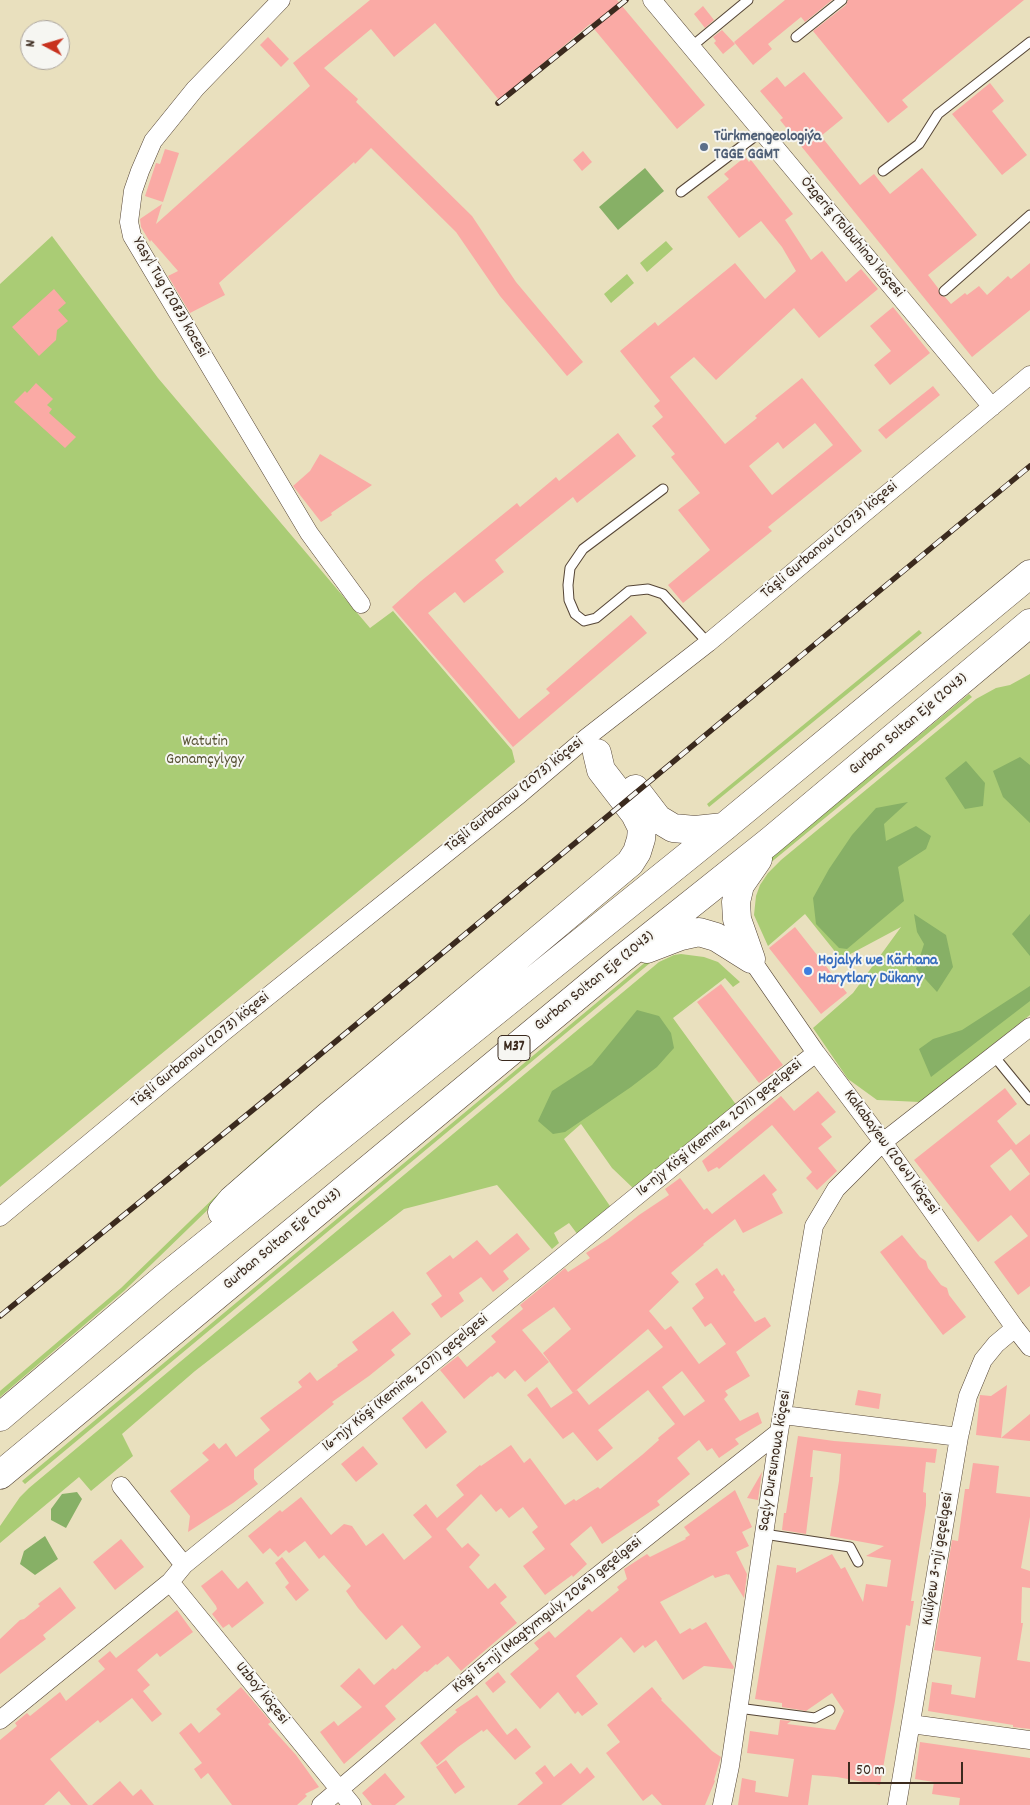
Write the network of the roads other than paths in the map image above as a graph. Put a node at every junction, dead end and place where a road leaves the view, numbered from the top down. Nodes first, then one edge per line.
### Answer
1 (281, 0) edge
2 (652, 0) edge
3 (842, 0) edge
4 (745, 1) edge
5 (796, 37) dead end
6 (1030, 42) edge
7 (691, 47) junction
8 (762, 131) junction
9 (883, 171) dead end
10 (682, 192) dead end
11 (1030, 215) edge
12 (944, 292) dead end
13 (1030, 375) edge
14 (992, 407) junction
15 (663, 489) dead end
16 (1030, 574) edge
17 (361, 604) dead end
18 (1030, 623) edge
19 (708, 643) junction
20 (591, 746) junction
21 (724, 827) junction
22 (770, 841) junction
23 (622, 959) junction
24 (751, 960) junction
25 (1030, 1027) edge
26 (816, 1053) junction
27 (994, 1056) junction
28 (1030, 1100) edge
29 (883, 1142) junction
30 (0, 1217) edge
31 (162, 1280) junction
32 (1014, 1328) junction
33 (1030, 1347) edge
34 (0, 1417) edge
35 (781, 1423) junction
36 (959, 1437) junction
37 (0, 1475) edge
38 (121, 1486) dead end
39 (764, 1534) junction
40 (858, 1562) dead end
41 (184, 1565) junction
42 (170, 1582) junction
43 (738, 1708) junction
44 (830, 1710) dead end
45 (0, 1720) edge
46 (911, 1724) junction
47 (1030, 1740) edge
48 (339, 1790) junction
49 (321, 1805) edge
50 (352, 1805) edge
51 (722, 1805) edge
52 (897, 1805) edge

1 - 17 street, Yasyl Tug (2083) kocesi
2 - 7 street, Özgeriş (Tolbuhina) köçesi
3 - 5 lane
4 - 7 lane
6 - 9 lane
7 - 8 street, Özgeriş (Tolbuhina) köçesi
8 - 10 lane
8 - 14 street, Özgeriş (Tolbuhina) köçesi
11 - 12 lane
13 - 14 street, Täşli Gurbanow (2073) köçesi
14 - 19 street, Täşli Gurbanow (2073) köçesi
15 - 19 lane
16 - 21 highway, M37
18 - 22 highway, Gurban Soltan Eje (2043) / M37
19 - 20 street, Täşli Gurbanow (2073) köçesi
20 - 21 highway
20 - 30 street, Täşli Gurbanow (2073) köçesi
20 - 31 highway
21 - 31 highway, M37
22 - 23 highway, Gurban Soltan Eje (2043) / M37
22 - 24 highway
23 - 24 highway
23 - 37 highway, Gurban Soltan Eje (2043) / M37
24 - 26 street, Kakabaýew (2064) köçesi
25 - 27 street, Saçly Dursunowa köçesi
26 - 29 street, Kakabaýew (2064) köçesi
26 - 41 street, 16-njy Köşi (Kemine, 2071) geçelgesi
27 - 28 lane
27 - 29 street, Saçly Dursunowa köçesi
29 - 32 street, Kakabaýew (2064) köçesi
29 - 35 street, Saçly Dursunowa köçesi
31 - 34 highway, M37
32 - 33 street, Kakabaýew (2064) köçesi
32 - 36 street, Kuliýew 3-nji geçelgesi
35 - 36 street
35 - 39 street, Saçly Dursunowa köçesi
35 - 48 street, Köşi 15-nji (Magtymguly, 2069) geçelgesi
36 - 46 street, Kuliýew 3-nji geçelgesi
38 - 41 street
39 - 40 lane
39 - 43 street, Saçly Dursunowa köçesi
41 - 42 street, 16-njy Köşi (Kemine, 2071) geçelgesi
42 - 45 street, 16-njy Köşi (Kemine, 2071) geçelgesi
42 - 48 street, Uzboý köçesi
43 - 44 lane
43 - 51 street, Saçly Dursunowa köçesi
46 - 47 street
46 - 52 street, Kuliýew 3-nji geçelgesi
48 - 49 street, Köşi 15-nji (Magtymguly, 2069) geçelgesi
48 - 50 street, Uzboý köçesi

